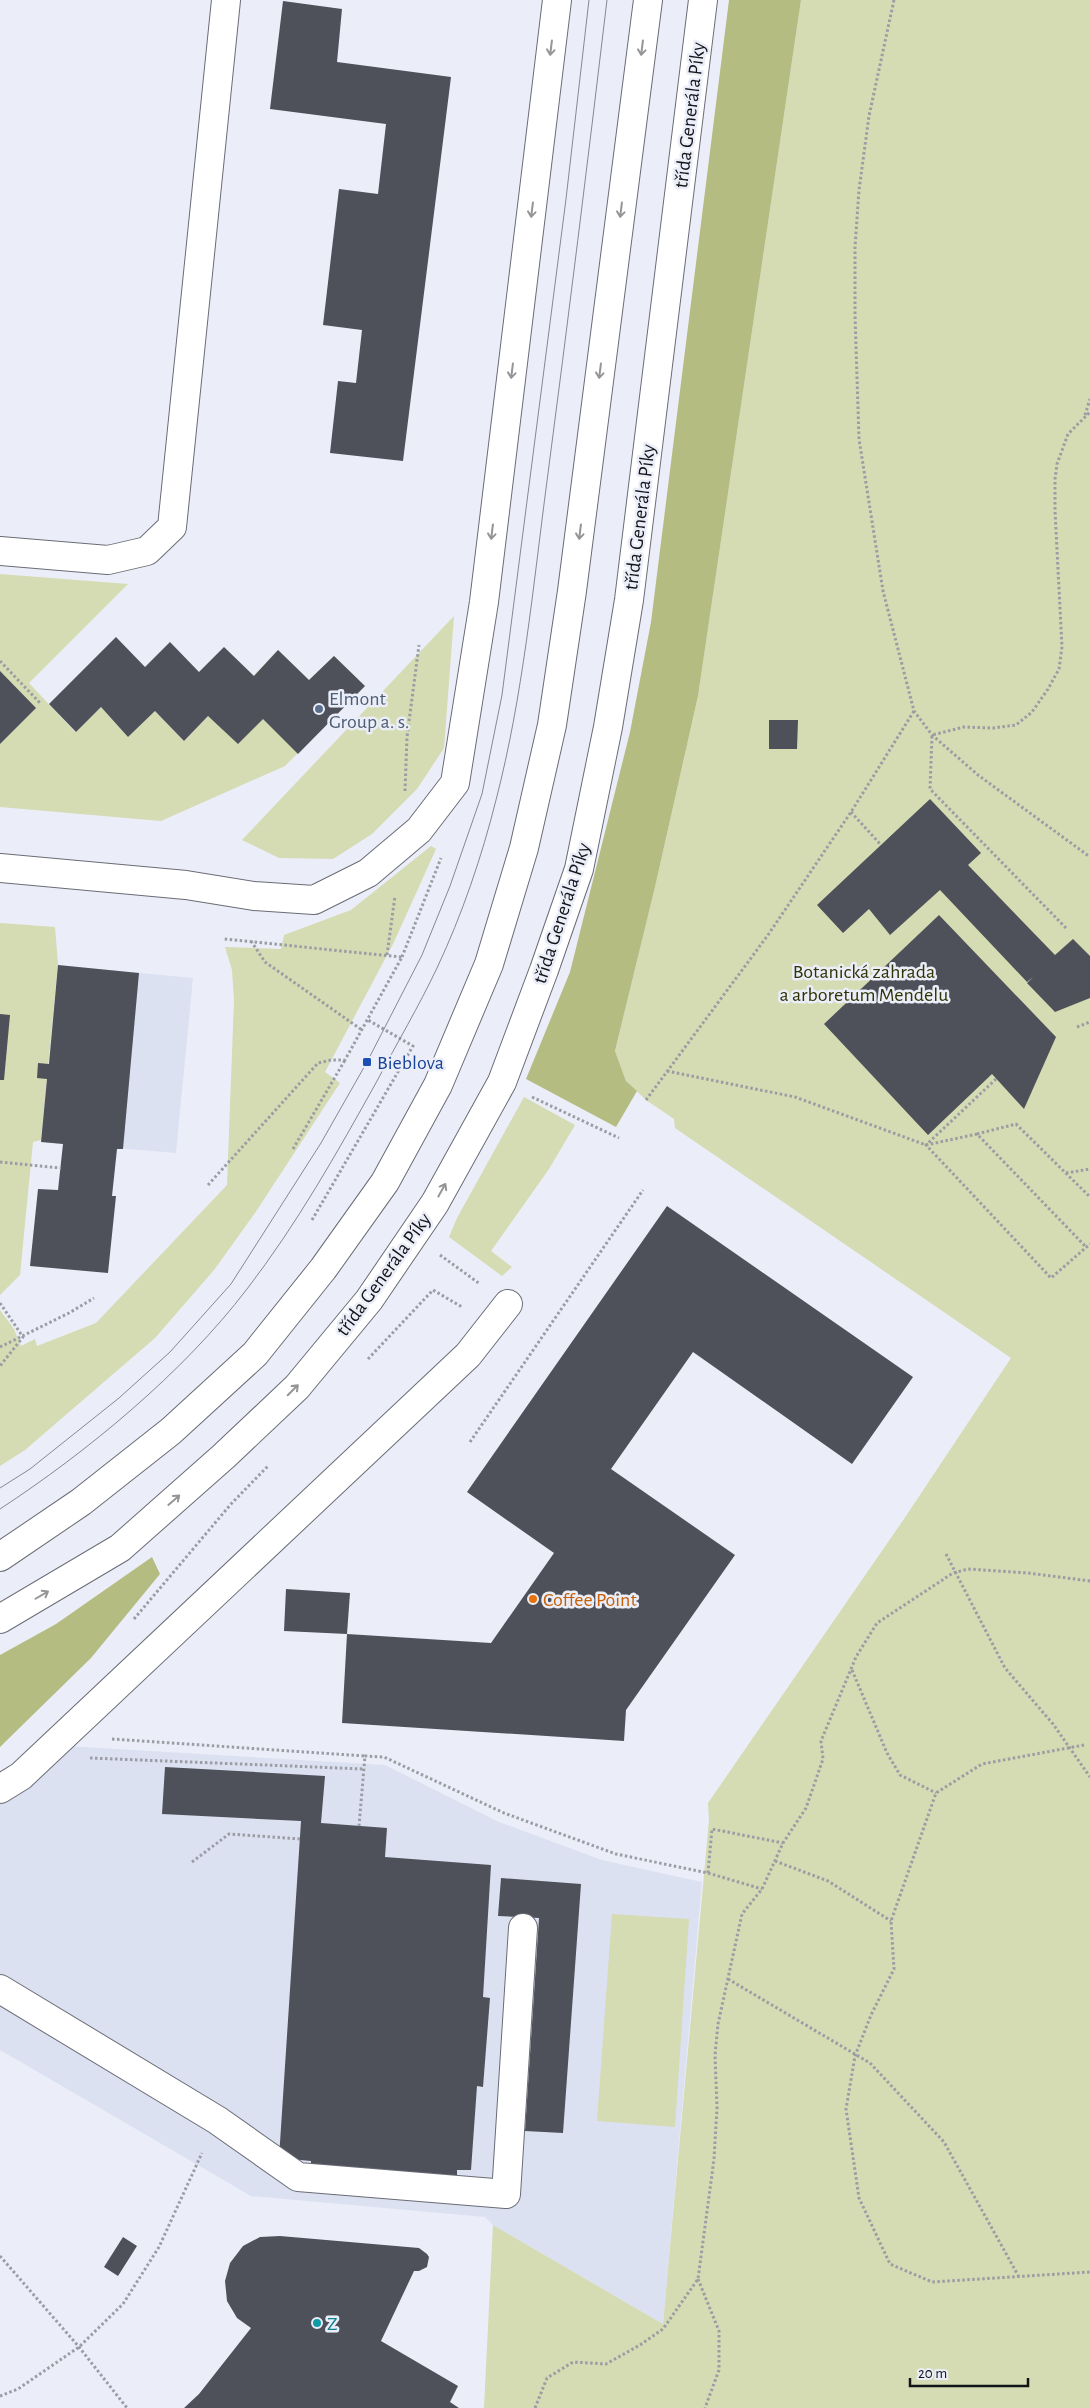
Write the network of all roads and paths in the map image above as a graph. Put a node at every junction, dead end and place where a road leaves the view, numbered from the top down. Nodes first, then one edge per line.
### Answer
1 (226, 0) edge
2 (557, 0) edge
3 (648, 0) edge
4 (703, 0) edge
5 (894, 0) edge
6 (1090, 399) edge
7 (1090, 412) edge
8 (1085, 415) junction
9 (0, 551) edge
10 (419, 645) dead end
11 (0, 661) edge
12 (40, 703) dead end
13 (914, 711) junction
14 (932, 736) junction
15 (851, 812) junction
16 (403, 844) junction
17 (881, 845) dead end
18 (444, 850) dead end
19 (1090, 857) edge
20 (0, 868) edge
21 (1066, 928) dead end
22 (224, 939) dead end
23 (251, 941) junction
24 (387, 956) junction
25 (402, 957) junction
26 (368, 1020) junction
27 (1090, 1022) edge
28 (1077, 1026) dead end
29 (362, 1030) junction
30 (345, 1060) junction
31 (667, 1071) junction
32 (996, 1080) dead end
33 (502, 1082) junction
34 (646, 1100) dead end
35 (977, 1134) junction
36 (619, 1138) dead end
37 (926, 1145) junction
38 (293, 1149) dead end
39 (0, 1162) edge
40 (61, 1168) dead end
41 (1090, 1169) edge
42 (1065, 1173) junction
43 (208, 1185) dead end
44 (643, 1190) dead end
45 (1090, 1197) edge
46 (309, 1226) dead end
47 (1090, 1244) edge
48 (1086, 1247) junction
49 (438, 1253) dead end
50 (94, 1298) dead end
51 (0, 1303) edge
52 (508, 1304) joint
53 (464, 1308) dead end
54 (23, 1337) junction
55 (0, 1347) edge
56 (366, 1362) dead end
57 (0, 1366) edge
58 (470, 1442) dead end
59 (272, 1462) dead end
60 (946, 1554) dead end
61 (0, 1557) edge
62 (954, 1573) junction
63 (1090, 1581) edge
64 (0, 1619) edge
65 (128, 1626) dead end
66 (852, 1669) junction
67 (121, 1740) dead end
68 (1084, 1745) dead end
69 (1070, 1747) junction
70 (42, 1756) junction
71 (365, 1756) junction
72 (364, 1769) junction
73 (1090, 1777) edge
74 (0, 1789) edge
75 (936, 1793) junction
76 (359, 1826) dead end
77 (301, 1840) dead end
78 (783, 1844) junction
79 (775, 1861) junction
80 (192, 1862) dead end
81 (708, 1873) junction
82 (762, 1889) junction
83 (891, 1921) junction
84 (523, 1928) dead end
85 (728, 1979) junction
86 (0, 1989) edge
87 (855, 2056) junction
88 (216, 2120) junction
89 (0, 2256) edge
90 (1090, 2272) edge
91 (1019, 2277) junction
92 (698, 2278) junction
93 (79, 2347) junction
94 (0, 2396) edge
95 (127, 2408) edge
96 (534, 2408) edge
97 (705, 2408) edge

1 - 9 main road
2 -> 16 main road
3 -> 61 main road
4 - 33 main road, třída Generála Píky
5 - 13 path
6 - 8 path
7 - 8 path
8 - 14 path
10 - 16 path
11 - 12 path
13 - 14 path
13 - 15 path
14 - 19 path
14 - 21 path
15 - 17 path
15 - 31 path
16 - 20 main road
16 - 24 path
18 - 25 path
22 - 23 path
23 - 24 path
23 - 29 path
24 - 25 path
25 - 26 path
26 - 29 path
26 - 46 path
27 - 28 path
29 - 30 path
30 - 38 path
30 - 43 path
31 - 34 path
31 - 37 path
32 - 37 path
33 - 36 path
64 -> 33 main road, třída Generála Píky
35 - 37 path
35 - 42 path
35 - 48 path
37 - 48 path
39 - 40 path
41 - 42 path
42 - 45 path
44 - 58 path
47 - 48 path
49 - 52 path
50 - 54 path
51 - 54 path
52 - 70 main road
53 - 56 path
54 - 55 path
54 - 57 path
59 - 65 path
60 - 62 path
62 - 63 path
62 - 66 path
62 - 69 path
66 - 75 path
66 - 78 path
67 - 71 path
68 - 69 path
69 - 73 path
69 - 75 path
70 - 72 path
70 - 74 main road
71 - 72 path
71 - 81 path
72 - 76 path
75 - 83 path
77 - 80 path
78 - 79 path
78 - 81 path
79 - 82 path
79 - 83 path
81 - 82 path
82 - 85 path
83 - 87 path
84 - 88 main road
85 - 87 path
85 - 92 path
86 - 88 main road
87 - 91 path
87 - 91 path
88 - 93 path
89 - 93 path
90 - 91 path
92 - 96 path
92 - 97 path
93 - 94 path
93 - 95 path

